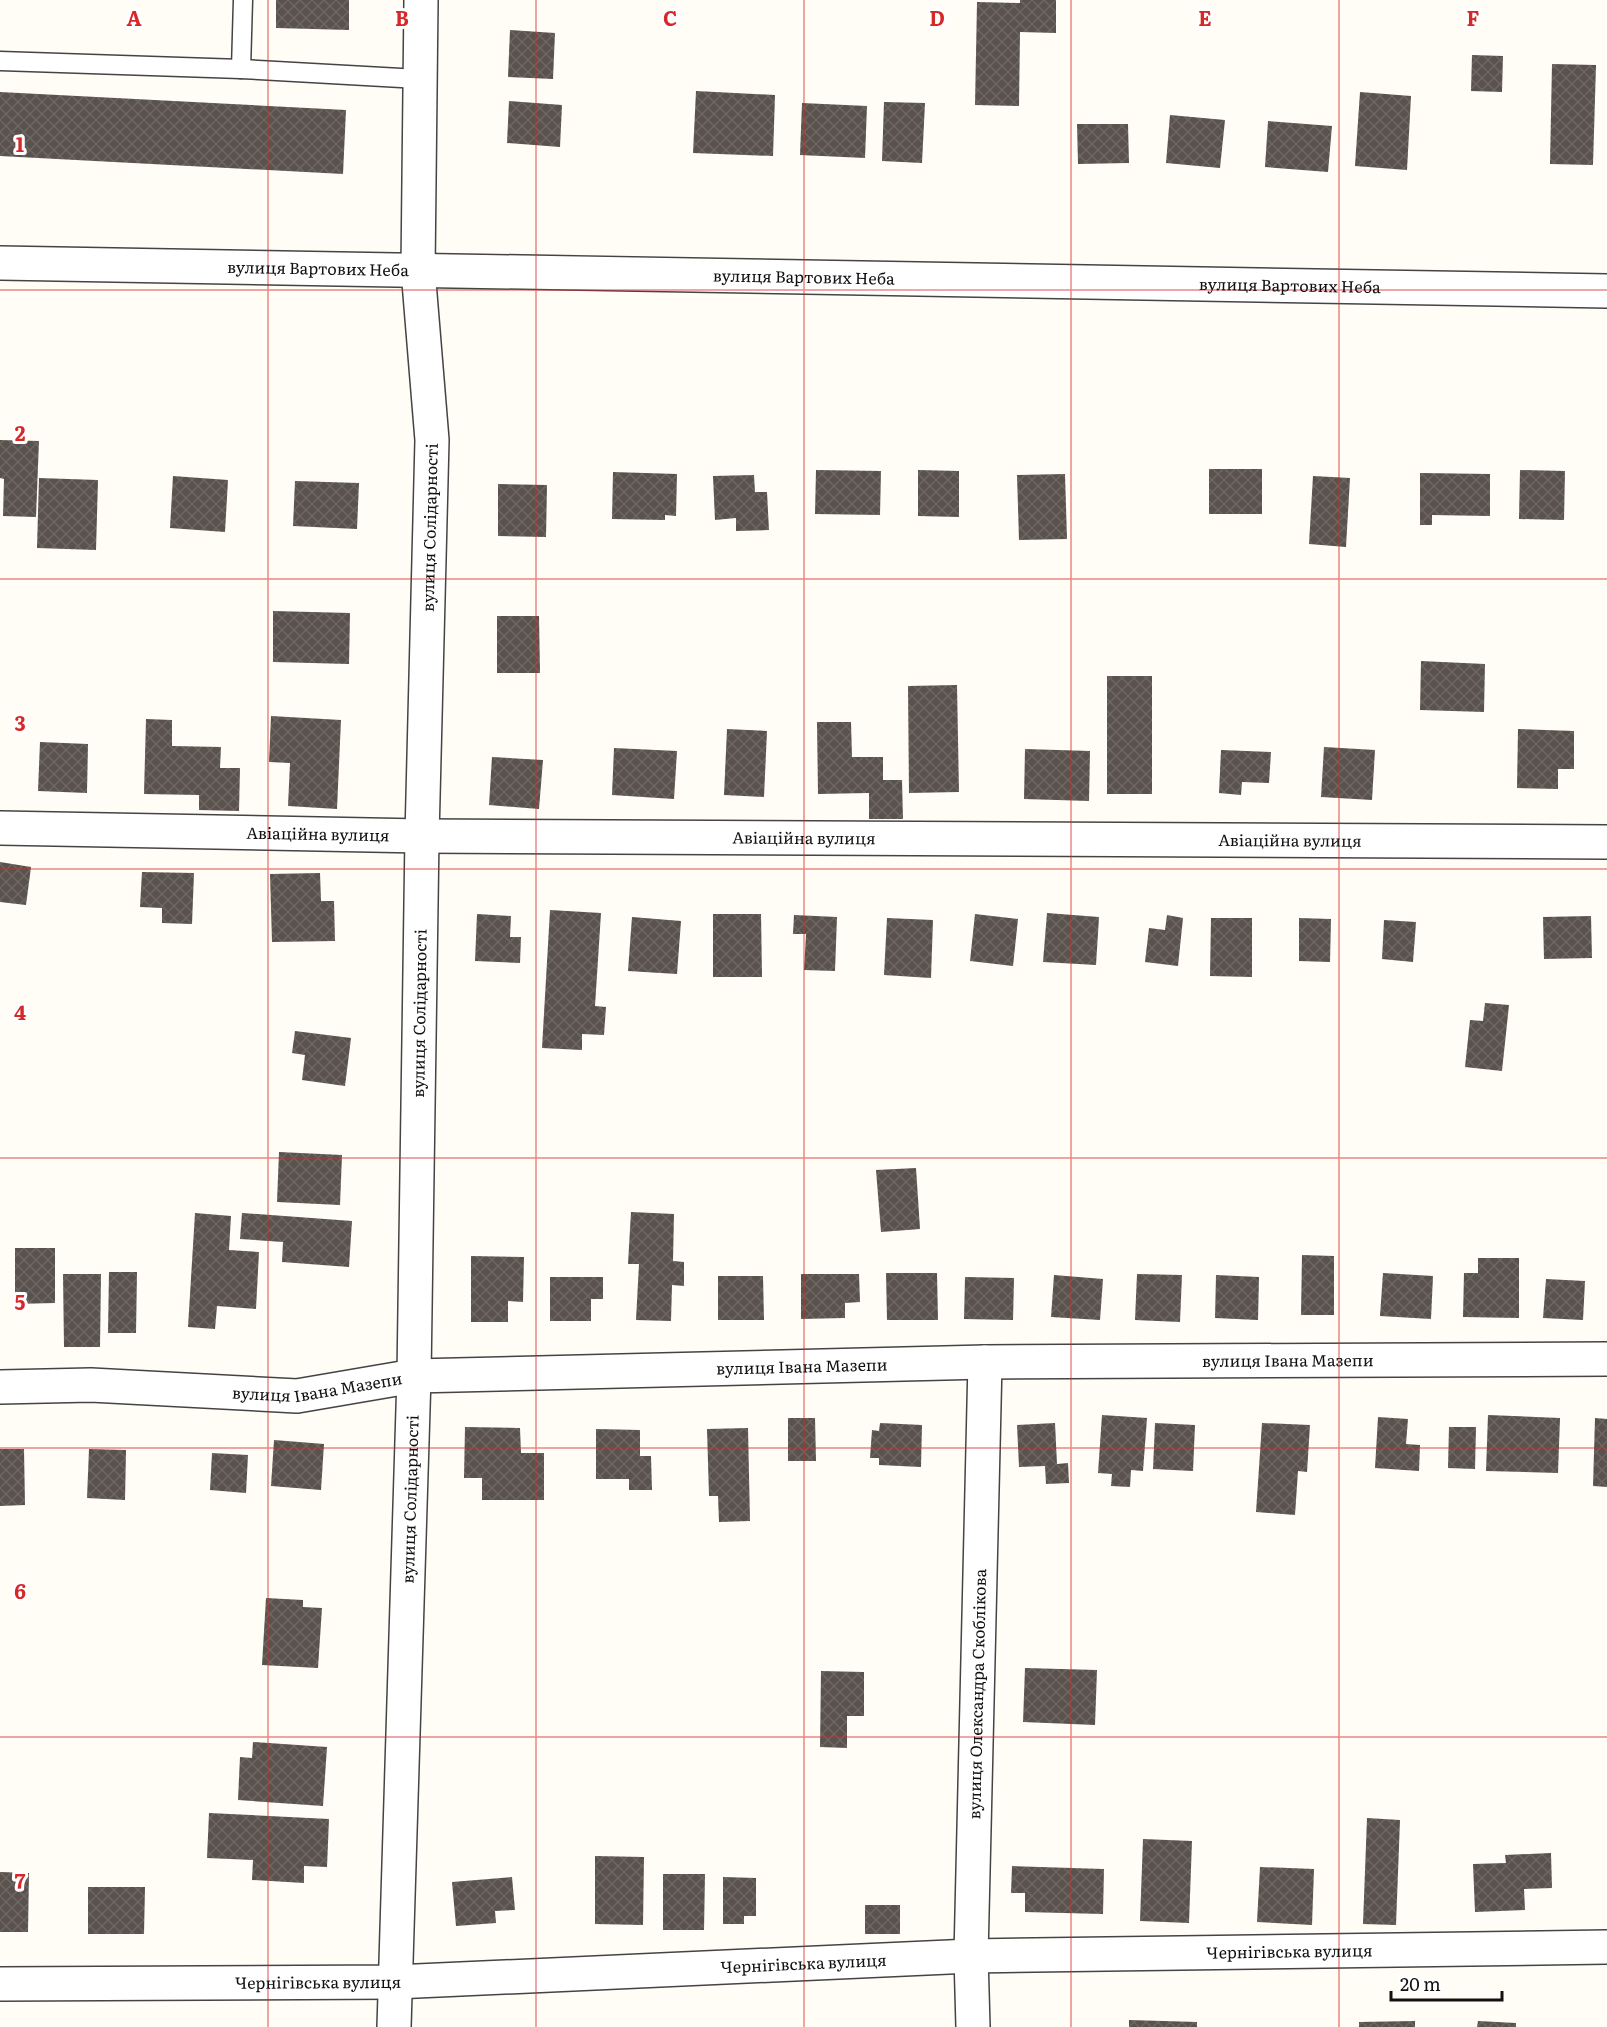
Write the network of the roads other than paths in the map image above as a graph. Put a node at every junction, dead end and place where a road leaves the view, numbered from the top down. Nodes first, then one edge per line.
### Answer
1 (243, 0) edge
2 (421, 0) edge
3 (0, 61) edge
4 (241, 69) junction
5 (419, 79) junction
6 (0, 263) edge
7 (418, 270) junction
8 (1607, 291) edge
9 (0, 828) edge
10 (422, 836) junction
11 (1607, 842) edge
12 (1607, 1359) edge
13 (985, 1362) junction
14 (414, 1376) junction
15 (0, 1387) edge
16 (1607, 1947) edge
17 (971, 1956) junction
18 (395, 1982) junction
19 (0, 1984) edge
20 (394, 2027) edge
21 (973, 2027) edge

1 - 4 lane
2 - 5 street, вулиця Солідарності
3 - 4 lane
4 - 5 lane
5 - 7 street, вулиця Солідарності
6 - 7 street, вулиця Вартових Неба
7 - 8 street, вулиця Вартових Неба
7 - 10 street, вулиця Солідарності
9 - 10 street, Авіаційна вулиця
10 - 11 street, Авіаційна вулиця
10 - 14 street, вулиця Солідарності
12 - 13 street, вулиця Івана Мазепи
13 - 14 street, вулиця Івана Мазепи
13 - 17 street, вулиця Олександра Скоблікова
14 - 15 street, вулиця Івана Мазепи
14 - 18 street, вулиця Солідарності
16 - 17 street, Чернігівська вулиця
17 - 18 street, Чернігівська вулиця
17 - 21 street, вулиця Олександра Скоблікова
18 - 19 street, Чернігівська вулиця
18 - 20 street, вулиця Солідарності

